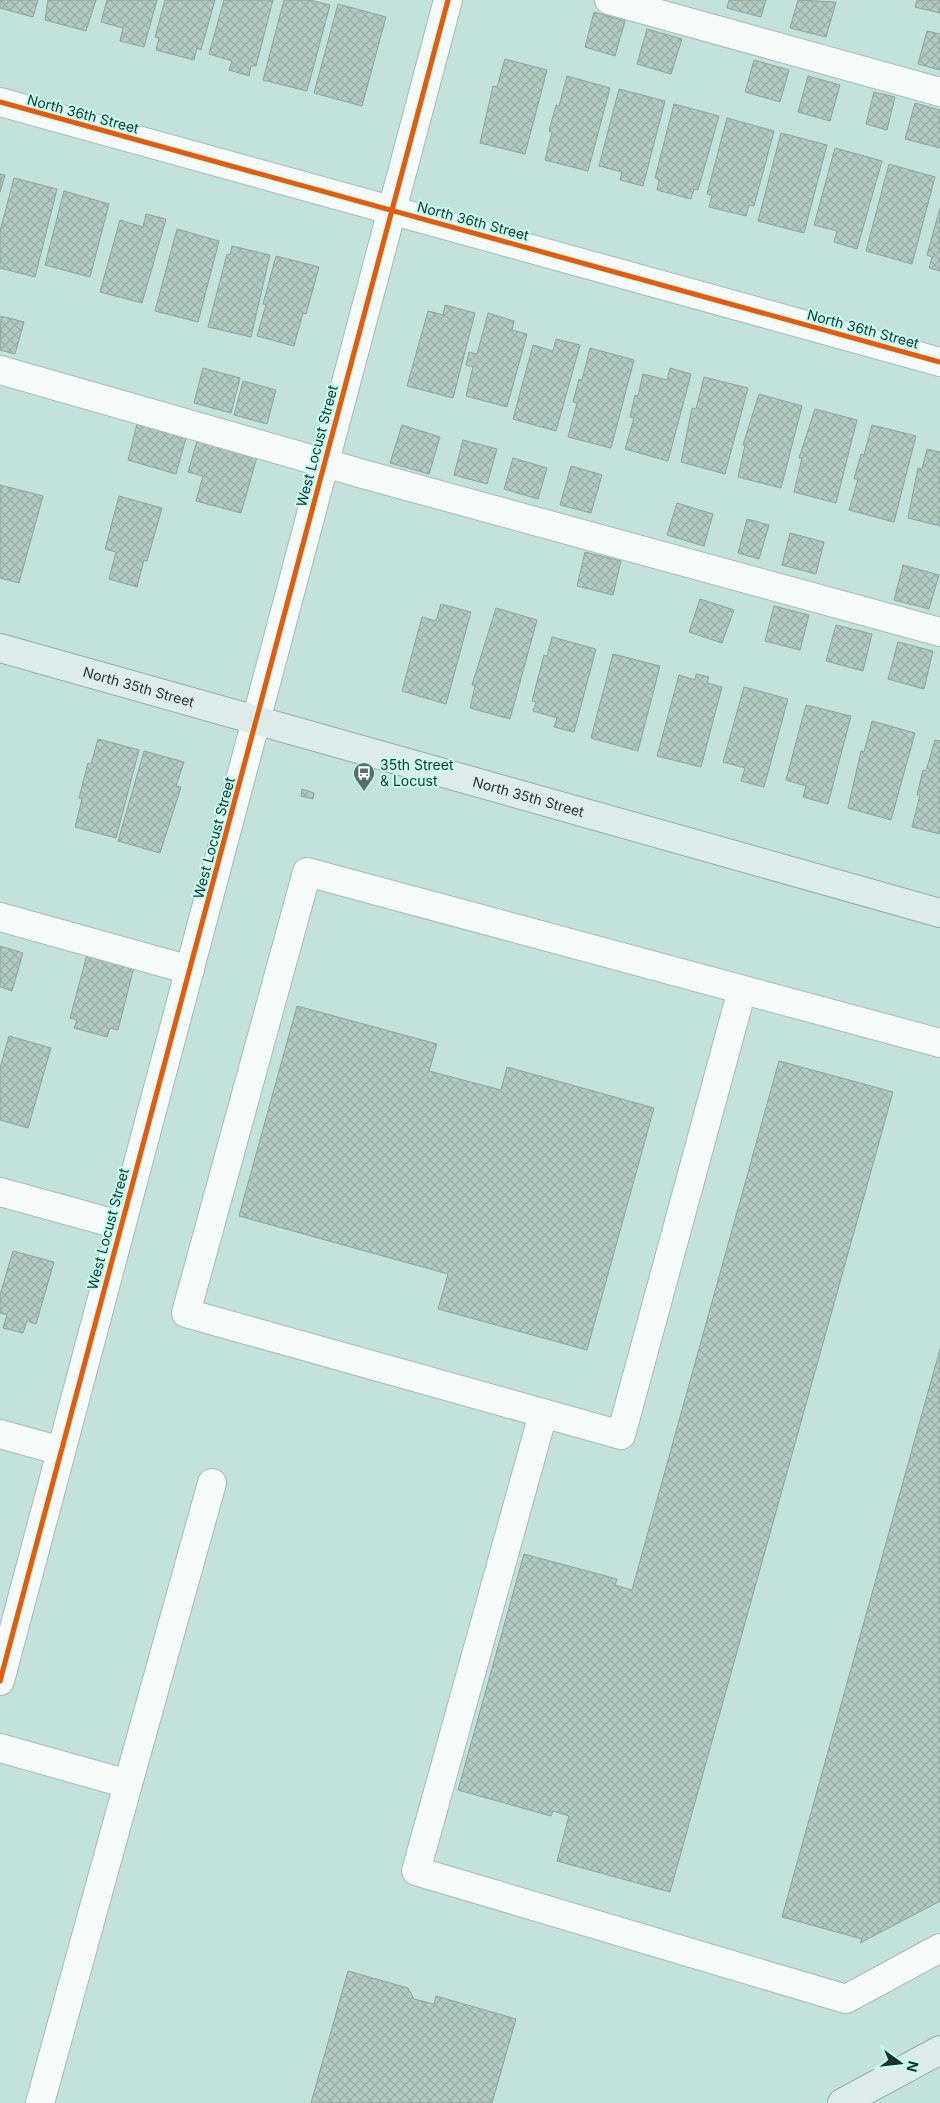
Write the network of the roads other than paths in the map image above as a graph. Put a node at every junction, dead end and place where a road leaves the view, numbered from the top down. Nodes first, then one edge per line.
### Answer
1 (448, 0) edge
2 (609, 0) edge
3 (940, 92) edge
4 (0, 102) edge
5 (392, 210) junction
6 (940, 362) edge
7 (0, 370) edge
8 (323, 463) junction
9 (940, 632) edge
10 (0, 648) edge
11 (257, 720) junction
12 (940, 914) edge
13 (0, 917) edge
14 (190, 970) junction
15 (742, 990) junction
16 (940, 1043) edge
17 (0, 1192) edge
18 (120, 1225) junction
19 (543, 1414) junction
20 (0, 1434) edge
21 (61, 1451) junction
22 (212, 1483) dead end
23 (1, 1675) edge
24 (0, 1748) edge
25 (128, 1784) junction
26 (940, 1948) edge
27 (940, 2050) edge
28 (846, 2102) edge
29 (40, 2103) edge

1 - 5 street, West Locust Street
2 - 3 street
4 - 5 street, North 36th Street
5 - 6 street, North 36th Street
5 - 8 street, West Locust Street
7 - 8 street
8 - 9 street
8 - 11 street, West Locust Street
10 - 11 main road, North 35th Street
11 - 12 main road, North 35th Street
11 - 14 street, West Locust Street
13 - 14 street
14 - 18 street, West Locust Street
15 - 16 street
15 - 19 street
15 - 19 street
17 - 18 street
18 - 21 street, West Locust Street
19 - 26 street
20 - 21 street
21 - 23 street, West Locust Street
22 - 25 street
24 - 25 street
25 - 29 street
27 - 28 main road

